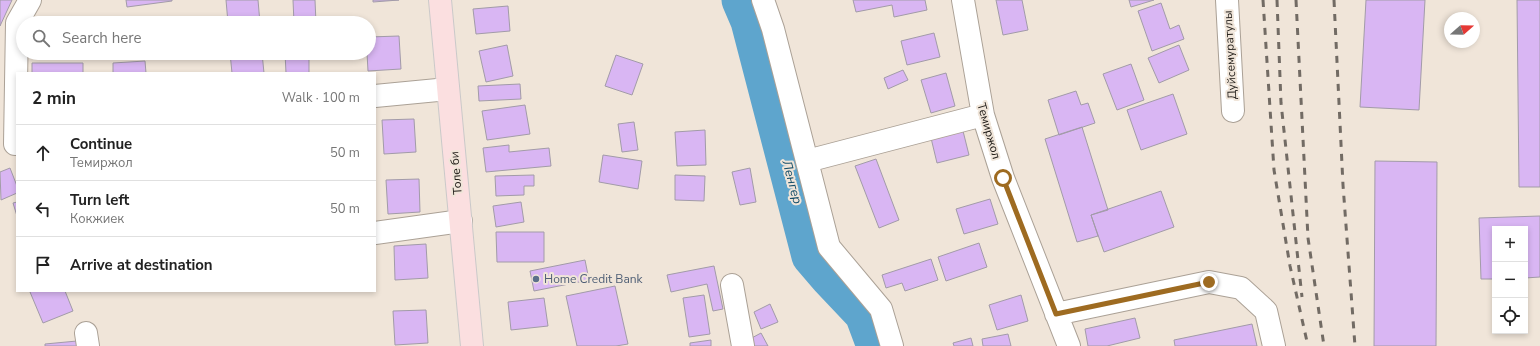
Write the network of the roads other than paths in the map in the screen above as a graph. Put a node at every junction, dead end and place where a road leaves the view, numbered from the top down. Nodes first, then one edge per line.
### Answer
1 (30, 0) edge
2 (440, 0) edge
3 (763, 0) edge
4 (963, 0) edge
5 (1227, 0) edge
6 (21, 16) edge
7 (16, 60) edge
8 (16, 72) edge
9 (16, 84) edge
10 (448, 89) junction
11 (376, 96) edge
12 (1233, 111) dead end
13 (983, 115) junction
14 (16, 144) edge
15 (807, 161) junction
16 (461, 221) junction
17 (376, 233) edge
18 (732, 285) dead end
19 (1056, 314) junction
20 (472, 346) edge
21 (742, 346) edge
22 (892, 346) edge
23 (1069, 346) edge
24 (1274, 346) edge

1 - 6 street
2 - 10 main road, Толе би
3 - 15 street
4 - 13 street, Темиржол
5 - 12 street, Дуйсемуратулы
7 - 8 street
9 - 14 street
10 - 11 street
10 - 16 main road, Толе би
13 - 15 street
13 - 19 street, Темиржол
15 - 22 street
16 - 17 street
16 - 20 main road, Толе би
18 - 21 street
19 - 23 street, Темиржол
19 - 24 street

